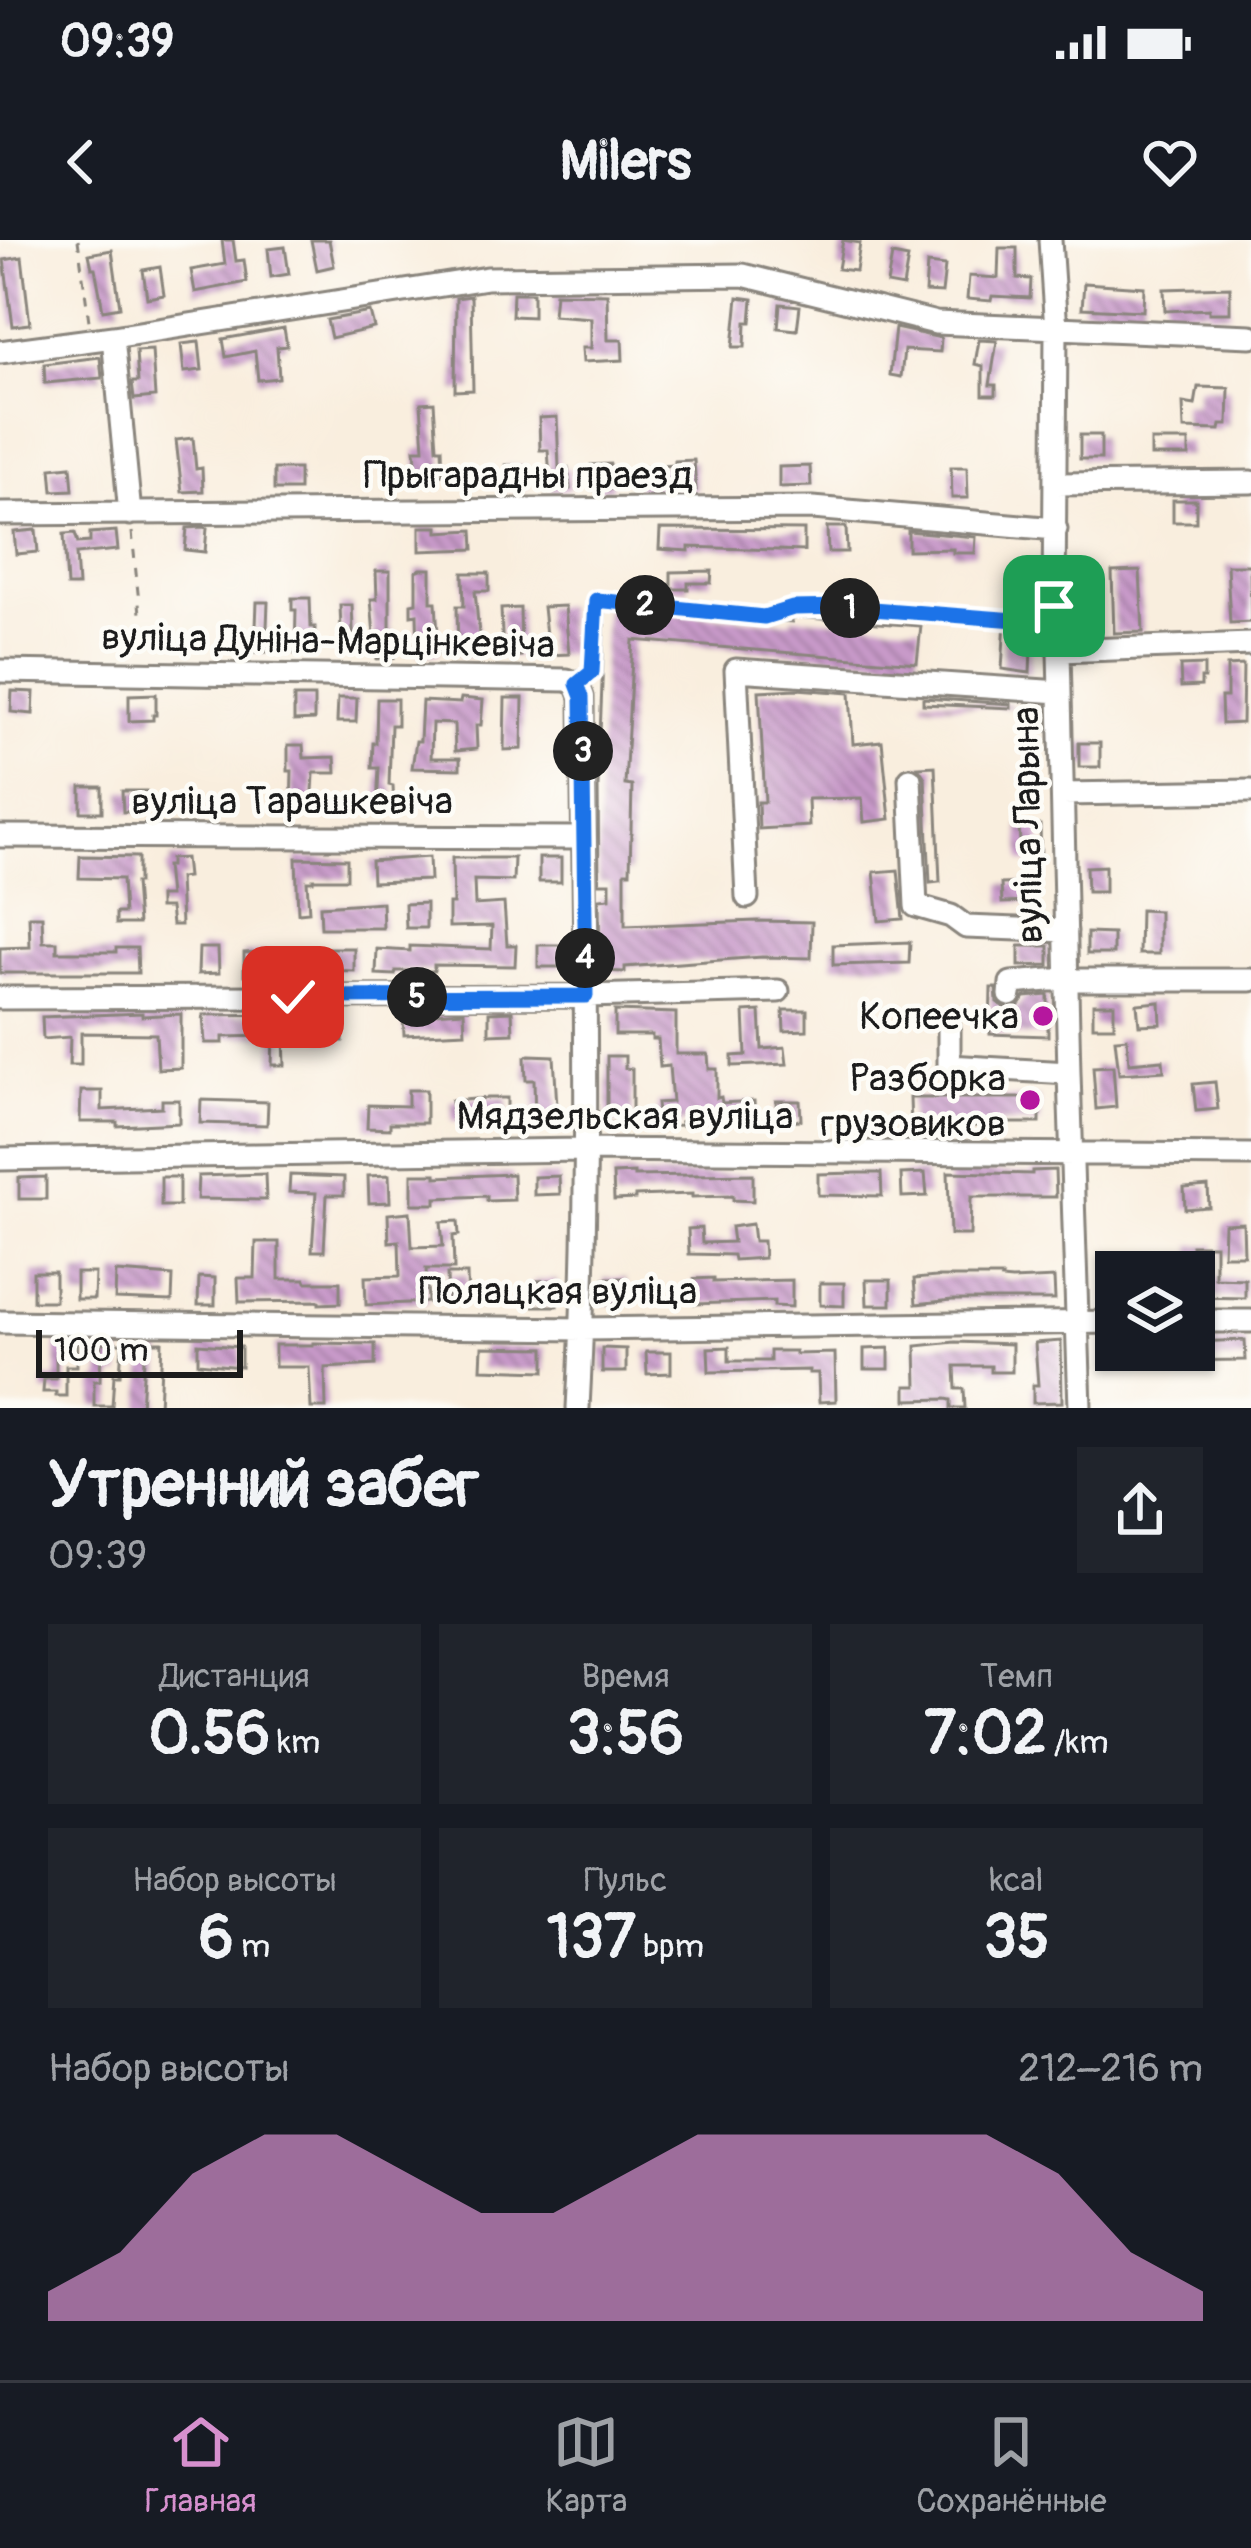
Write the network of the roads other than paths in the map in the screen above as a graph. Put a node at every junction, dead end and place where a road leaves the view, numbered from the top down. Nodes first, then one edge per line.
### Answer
1 (1050, 240) edge
2 (1056, 330) junction
3 (1251, 336) edge
4 (102, 339) junction
5 (0, 352) edge
6 (1251, 482) edge
7 (1055, 484) junction
8 (0, 514) edge
9 (130, 514) junction
10 (1056, 529) junction
11 (1251, 644) edge
12 (1059, 651) junction
13 (0, 670) edge
14 (1060, 692) junction
15 (910, 779) dead end
16 (1251, 790) edge
17 (1063, 794) junction
18 (0, 836) edge
19 (583, 838) junction
20 (747, 897) dead end
21 (1066, 931) junction
22 (1068, 980) junction
23 (1251, 980) edge
24 (778, 991) dead end
25 (1010, 995) dead end
26 (586, 996) junction
27 (0, 998) edge
28 (950, 1027) dead end
29 (1069, 1073) junction
30 (584, 1150) junction
31 (1072, 1154) junction
32 (1251, 1155) edge
33 (0, 1159) edge
34 (1215, 1321) edge
35 (1251, 1321) edge
36 (0, 1322) edge
37 (1076, 1322) junction
38 (1095, 1322) edge
39 (582, 1329) junction
40 (578, 1408) edge
41 (1080, 1408) edge

1 - 2 street, вуліца Ларына
2 - 3 street
2 - 4 street
2 - 7 street, вуліца Ларына
4 - 5 street
4 - 9 street
6 - 7 street
7 - 10 street, вуліца Ларына
8 - 9 street, Прыгарадны праезд
9 - 10 street, Прыгарадны праезд
10 - 12 street, вуліца Ларына
11 - 12 street
12 - 14 street, вуліца Ларына
13 - 19 street, вуліца Дуніна-Марцінкевіча
14 - 17 street, вуліца Ларына
14 - 20 street
15 - 21 street
16 - 17 street
17 - 21 street, вуліца Ларына
18 - 19 street, вуліца Тарашкевіча
19 - 26 street, вуліца Дуніна-Марцінкевіча
21 - 22 street, вуліца Ларына
22 - 23 street
22 - 25 street
22 - 29 street, вуліца Ларына
24 - 26 street
26 - 27 street
26 - 30 street, вуліца Дуніна-Марцінкевіча
28 - 29 street
29 - 31 street, вуліца Ларына
30 - 31 street, Мядзельская вуліца
30 - 33 street, Мядзельская вуліца
30 - 39 street, вуліца Дуніна-Марцінкевіча
31 - 32 street, Мядзельская вуліца
31 - 37 street, вуліца Ларына
34 - 35 street
36 - 39 street, Полацкая вуліца
37 - 38 street, Полацкая вуліца
37 - 39 street, Полацкая вуліца
37 - 41 street, вуліца Ларына
39 - 40 street, вуліца Дуніна-Марцінкевіча

